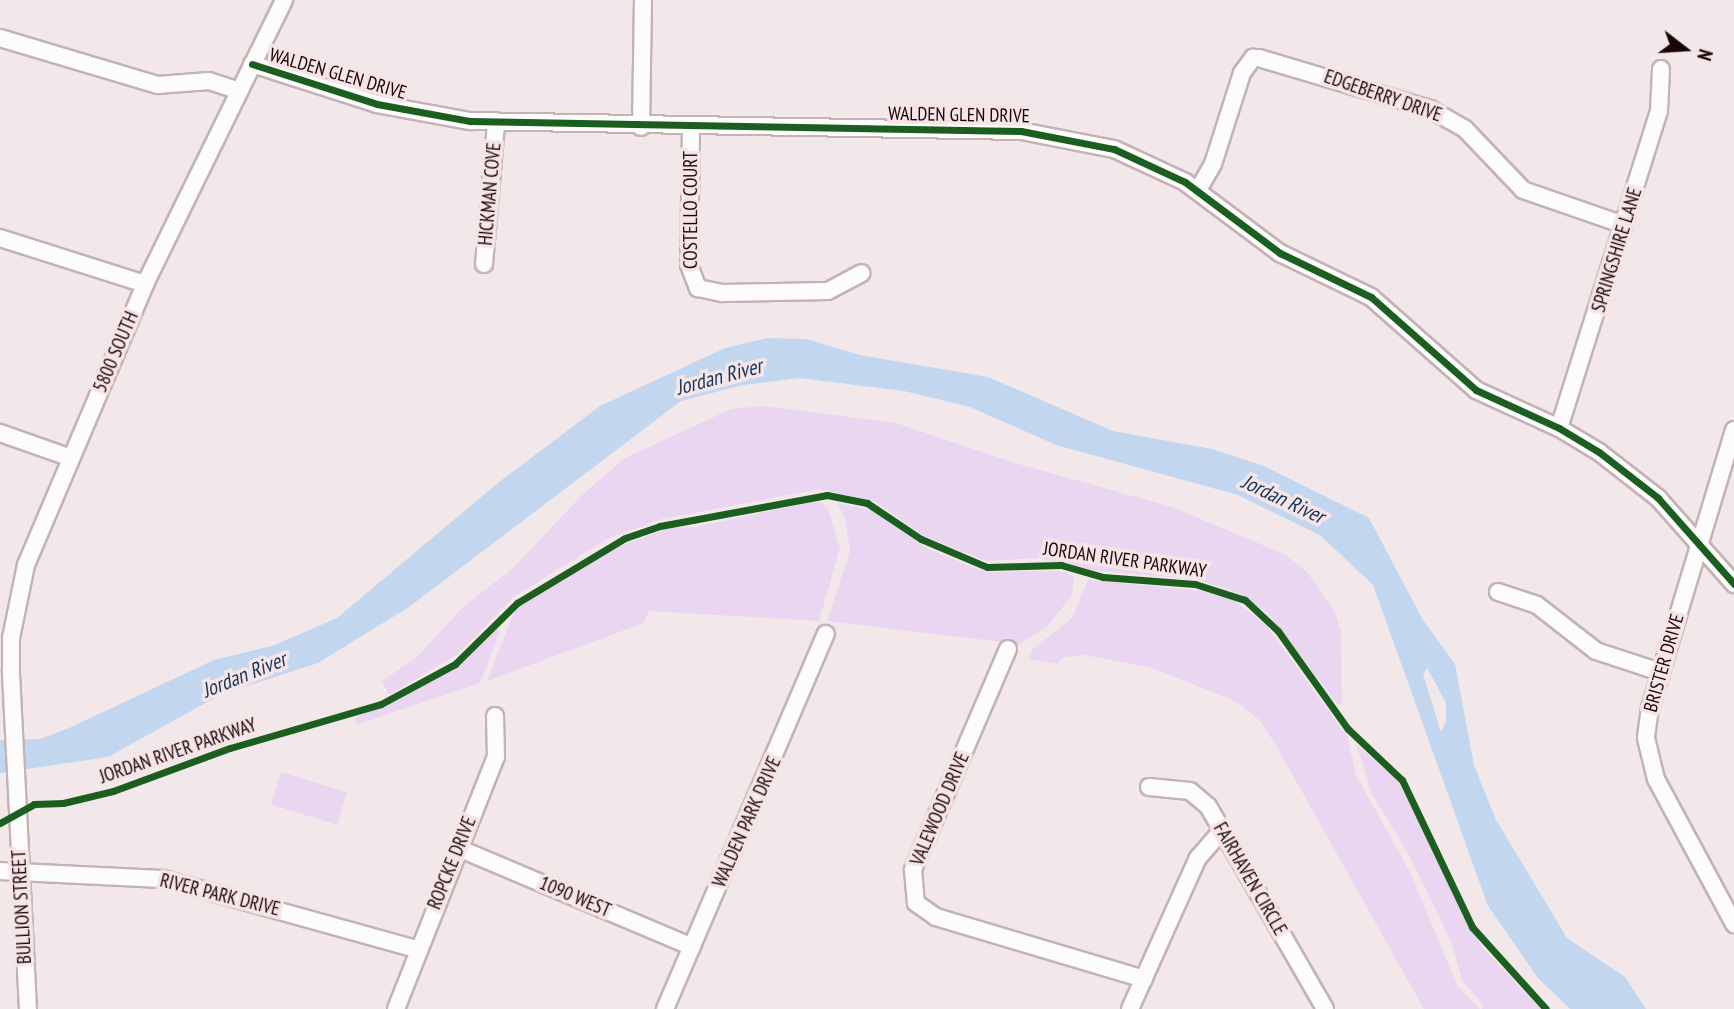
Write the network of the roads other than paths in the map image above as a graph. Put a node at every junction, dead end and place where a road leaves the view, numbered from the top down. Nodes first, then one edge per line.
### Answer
1 (284, 0) edge
2 (643, 0) edge
3 (0, 38) edge
4 (252, 65) junction
5 (1661, 69) dead end
6 (239, 91) junction
7 (496, 123) junction
8 (641, 127) junction
9 (691, 128) junction
10 (1198, 190) junction
11 (1625, 225) junction
12 (0, 238) edge
13 (484, 264) dead end
14 (862, 273) dead end
15 (145, 284) junction
16 (1559, 428) junction
17 (1734, 430) edge
18 (0, 432) edge
19 (71, 458) junction
20 (1698, 547) junction
21 (1734, 584) edge
22 (1498, 592) dead end
23 (826, 634) dead end
24 (1008, 649) dead end
25 (1660, 673) junction
26 (495, 716) dead end
27 (13, 722) joint
28 (1149, 787) dead end
29 (1222, 830) junction
30 (458, 848) junction
31 (19, 870) junction
32 (0, 871) edge
33 (1734, 924) edge
34 (692, 947) junction
35 (417, 949) junction
36 (1144, 979) junction
37 (28, 1009) edge
38 (396, 1009) edge
39 (665, 1009) edge
40 (1130, 1009) edge
41 (1325, 1009) edge

1 - 4 street, 5800 SOUTH
2 - 8 street
3 - 6 street
4 - 6 street, 5800 SOUTH
4 - 7 street, WALDEN GLEN DRIVE
5 - 11 street, SPRINGSHIRE LANE
6 - 15 street, 5800 SOUTH
7 - 8 street, WALDEN GLEN DRIVE
7 - 13 street, HICKMAN COVE
8 - 9 street, WALDEN GLEN DRIVE
9 - 10 street, WALDEN GLEN DRIVE
9 - 14 street, COSTELLO COURT
10 - 11 street, EDGEBERRY DRIVE
10 - 16 street, WALDEN GLEN DRIVE
11 - 16 street, SPRINGSHIRE LANE
12 - 15 street
15 - 19 street, 5800 SOUTH
16 - 20 street, WALDEN GLEN DRIVE
17 - 20 street, BRISTER DRIVE
18 - 19 street
19 - 27 street, 5800 SOUTH
20 - 21 street, WALDEN GLEN DRIVE
20 - 25 street, BRISTER DRIVE
22 - 25 street
23 - 34 street, WALDEN PARK DRIVE
24 - 36 street, VALEWOOD DRIVE
25 - 33 street, BRISTER DRIVE
26 - 30 street, ROPCKE DRIVE
27 - 31 street, BULLION STREET
28 - 29 street, FAIRHAVEN CIRCLE
29 - 36 street
29 - 41 street, FAIRHAVEN CIRCLE
30 - 34 street, 1090 WEST
30 - 35 street, ROPCKE DRIVE
31 - 32 street, RIVER PARK DRIVE
31 - 35 street, RIVER PARK DRIVE
31 - 37 street, BULLION STREET
34 - 39 street, WALDEN PARK DRIVE
35 - 38 street, ROPCKE DRIVE
36 - 40 street

